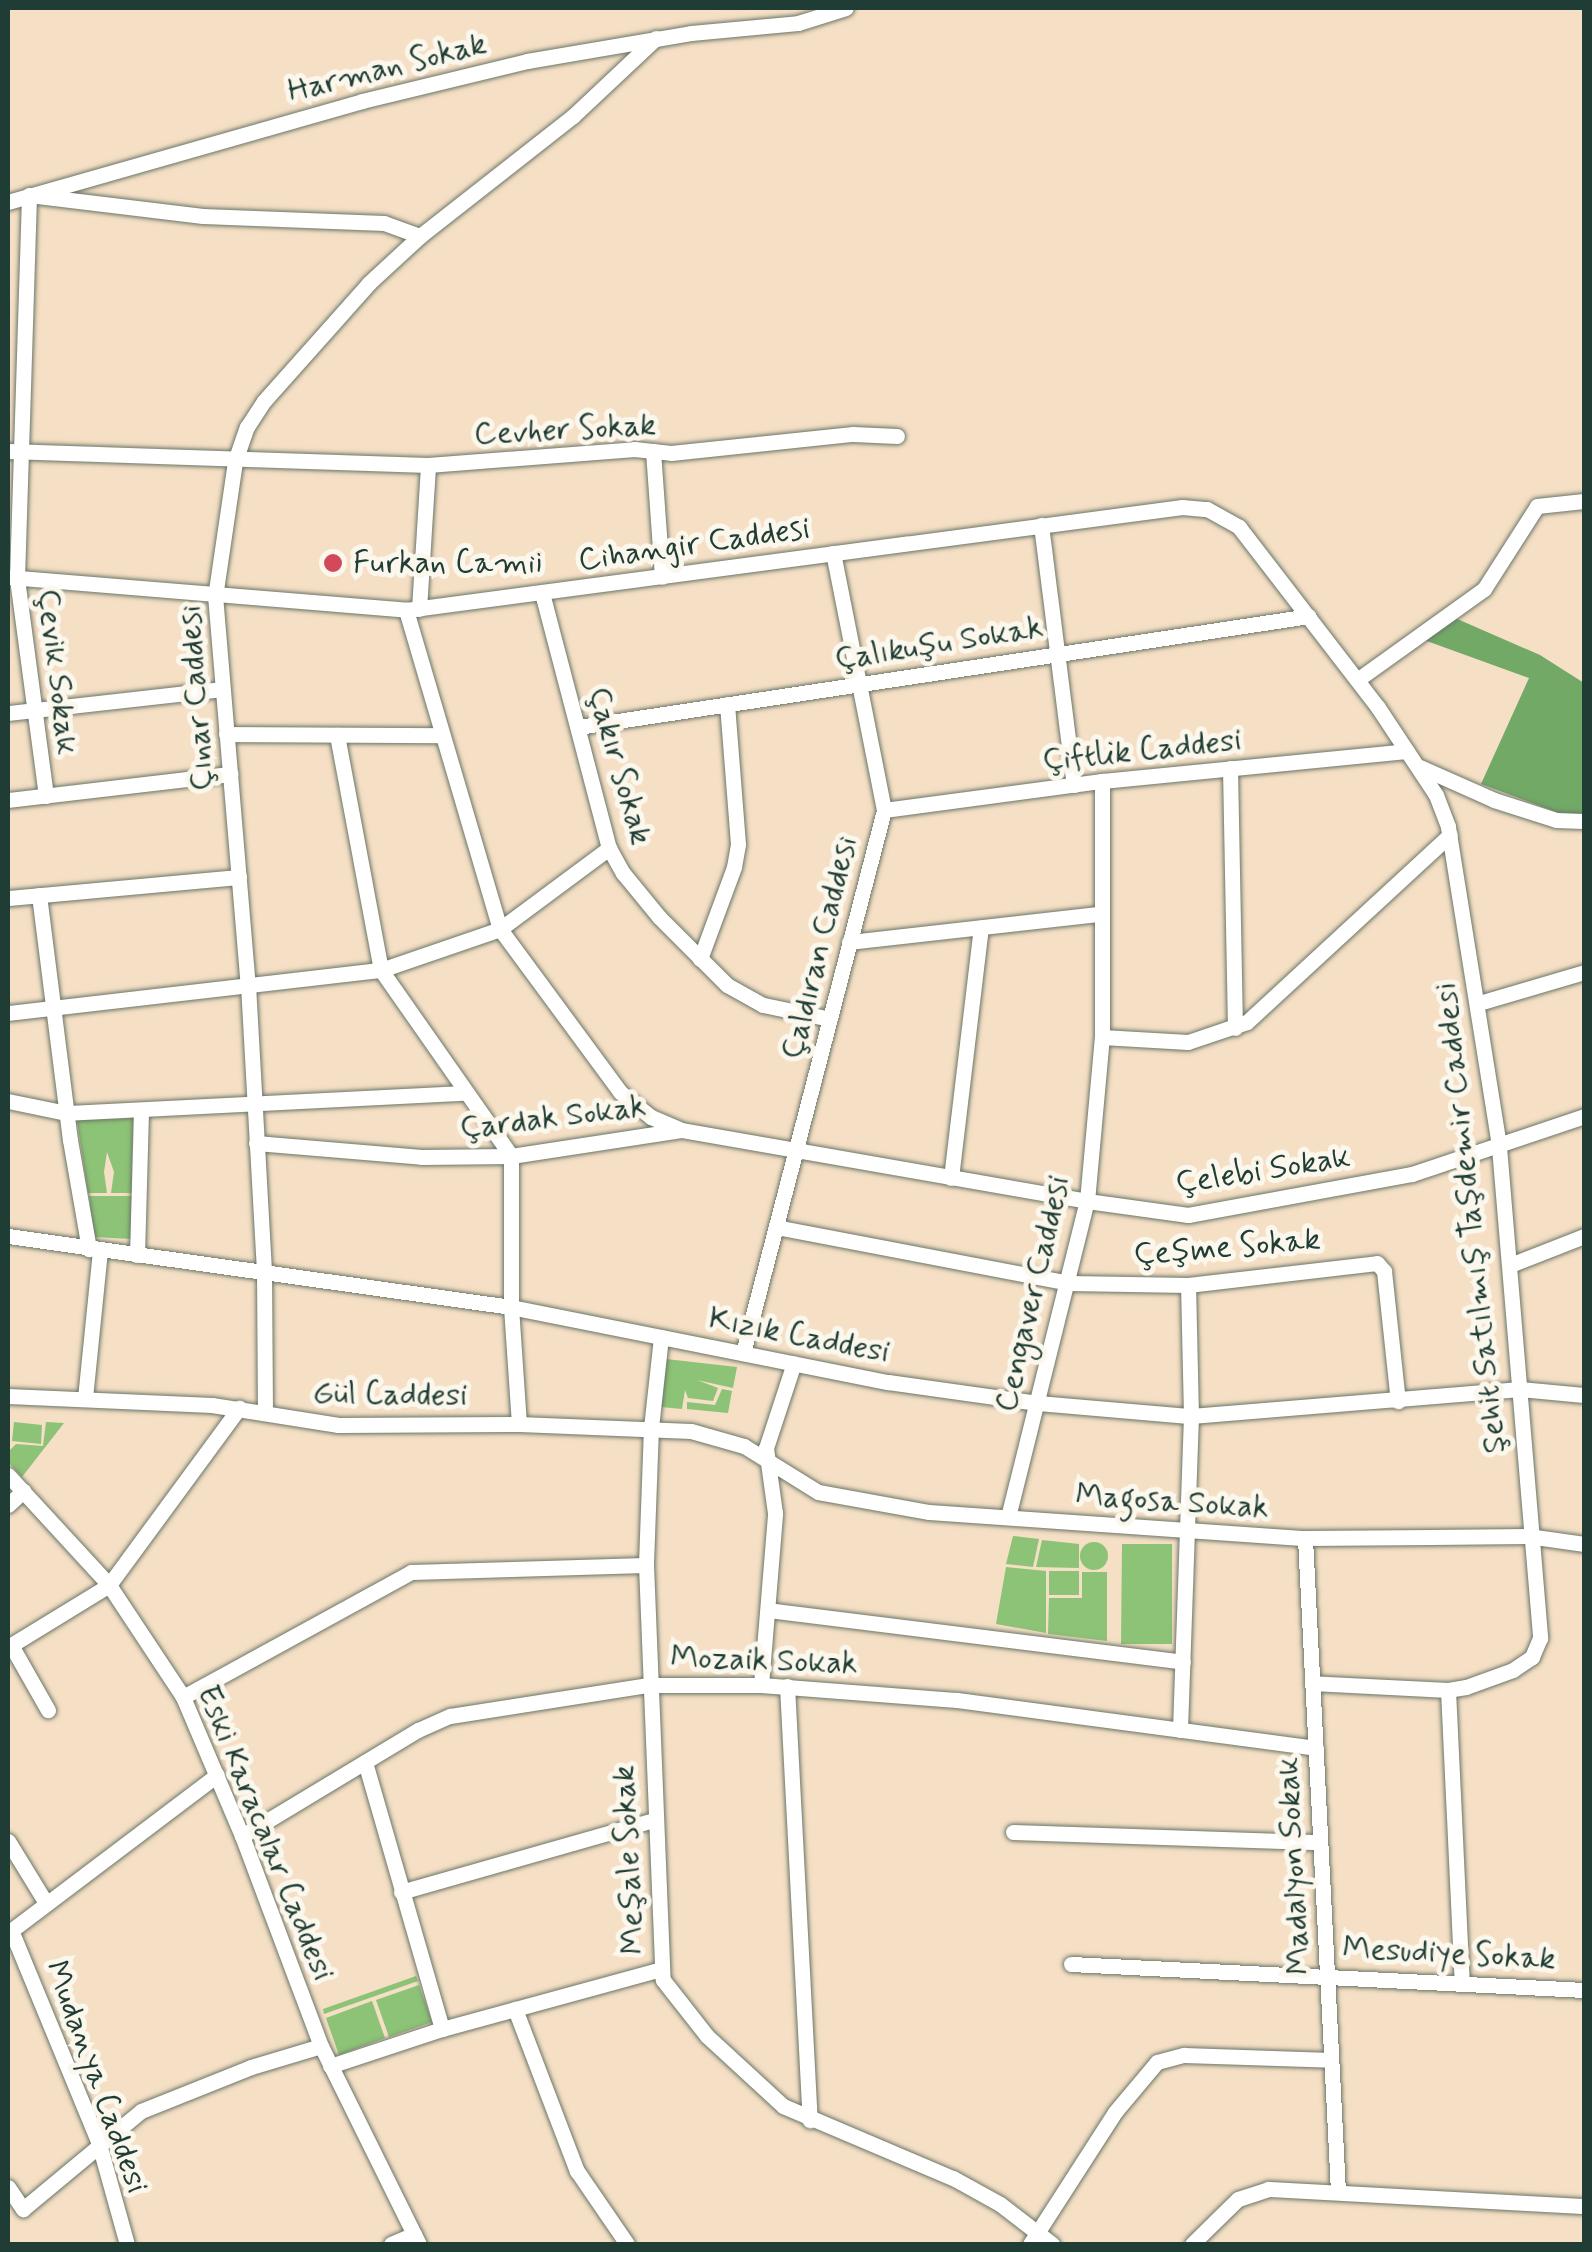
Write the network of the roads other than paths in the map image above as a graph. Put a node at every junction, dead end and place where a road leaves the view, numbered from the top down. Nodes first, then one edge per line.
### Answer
1 (846, 8) edge
2 (656, 38) junction
3 (29, 194) junction
4 (8, 202) edge
5 (420, 236) junction
6 (26, 344) junction
7 (8, 349) edge
8 (897, 436) dead end
9 (653, 451) junction
10 (14, 452) edge
11 (235, 461) junction
12 (428, 465) junction
13 (1584, 500) edge
14 (1207, 509) joint
15 (1040, 525) junction
16 (833, 553) junction
17 (12, 577) edge
18 (662, 577) junction
19 (542, 594) junction
20 (215, 597) junction
21 (412, 609) junction
22 (1308, 616) junction
23 (1060, 654) junction
24 (1357, 680) junction
25 (859, 684) junction
26 (222, 689) junction
27 (727, 704) junction
28 (35, 711) junction
29 (8, 714) edge
30 (578, 727) junction
31 (226, 734) junction
32 (337, 734) junction
33 (442, 735) junction
34 (1406, 751) junction
35 (1416, 765) junction
36 (1230, 768) junction
37 (230, 774) junction
38 (1102, 781) junction
39 (1074, 785) junction
40 (46, 796) junction
41 (8, 800) edge
42 (884, 810) junction
43 (1584, 821) edge
44 (1450, 835) junction
45 (609, 848) junction
46 (239, 877) junction
47 (39, 895) junction
48 (8, 898) edge
49 (1099, 914) junction
50 (981, 928) junction
51 (500, 929) junction
52 (850, 942) junction
53 (700, 959) junction
54 (381, 970) junction
55 (1584, 972) edge
56 (248, 988) junction
57 (1479, 1002) junction
58 (53, 1008) junction
59 (8, 1013) edge
60 (830, 1019) junction
61 (1235, 1028) junction
62 (1102, 1038) junction
63 (466, 1092) junction
64 (8, 1100) edge
65 (254, 1106) junction
66 (140, 1110) junction
67 (66, 1113) junction
68 (1584, 1116) edge
69 (682, 1130) junction
70 (256, 1143) junction
71 (1499, 1147) junction
72 (795, 1152) junction
73 (510, 1156) junction
74 (951, 1178) junction
75 (1086, 1202) junction
76 (776, 1227) junction
77 (8, 1236) edge
78 (1584, 1236) edge
79 (94, 1250) junction
80 (137, 1255) junction
81 (1510, 1265) junction
82 (264, 1270) junction
83 (1069, 1283) junction
84 (1188, 1285) junction
85 (511, 1307) junction
86 (661, 1337) junction
87 (743, 1353) junction
88 (794, 1363) junction
89 (1520, 1388) junction
90 (1584, 1395) edge
91 (8, 1396) edge
92 (84, 1398) junction
93 (1398, 1400) junction
94 (1038, 1403) junction
95 (239, 1408) junction
96 (265, 1413) junction
97 (1191, 1416) junction
98 (519, 1424) junction
99 (651, 1427) junction
100 (767, 1460) junction
101 (8, 1476) edge
102 (24, 1492) junction
103 (8, 1505) edge
104 (1008, 1517) junction
105 (1186, 1532) junction
106 (1528, 1536) junction
107 (1305, 1538) junction
108 (1584, 1544) edge
109 (646, 1565) junction
110 (109, 1585) junction
111 (768, 1610) junction
112 (9, 1646) edge
113 (1183, 1662) junction
114 (1312, 1683) junction
115 (762, 1684) junction
116 (648, 1685) junction
117 (787, 1686) junction
118 (1448, 1690) junction
119 (184, 1697) junction
120 (48, 1710) dead end
121 (1180, 1730) junction
122 (1316, 1748) junction
123 (365, 1762) junction
124 (217, 1775) junction
125 (654, 1820) junction
126 (1013, 1832) dead end
127 (242, 1836) junction
128 (8, 1841) edge
129 (1320, 1842) junction
130 (402, 1892) junction
131 (46, 1903) junction
132 (10, 1931) edge
133 (1071, 1964) dead end
134 (661, 1969) junction
135 (1327, 1974) junction
136 (1462, 1982) junction
137 (1584, 1990) edge
138 (515, 2009) junction
139 (442, 2029) junction
140 (321, 2046) junction
141 (1332, 2060) junction
142 (330, 2066) junction
143 (810, 2120) junction
144 (99, 2144) junction
145 (8, 2187) edge
146 (1338, 2190) junction
147 (1584, 2206) edge
148 (416, 2239) edge
149 (1034, 2239) edge
150 (127, 2244) edge
151 (391, 2244) edge
152 (628, 2244) edge
153 (1052, 2244) edge
154 (1192, 2244) edge

1 - 2 street, Harman Sokak
2 - 3 street, Harman Sokak
2 - 5 street, Çınar Caddesi
3 - 4 street, Harman Sokak
3 - 5 street
3 - 6 street, Çevik Sokak
5 - 11 street, Çınar Caddesi
6 - 7 street
6 - 10 street, Çevik Sokak
8 - 9 street, Cevher Sokak
9 - 12 street, Cevher Sokak
9 - 18 street
10 - 11 street, Cevher Sokak
10 - 17 street, Çevik Sokak
11 - 12 street, Cevher Sokak
11 - 20 street, Çınar Caddesi
12 - 21 street
13 - 24 street
14 - 15 street, Cihangir Caddesi
14 - 22 street, Şehit Satılmış Taşdemir Caddesi
15 - 16 street, Cihangir Caddesi
15 - 23 street
16 - 18 street, Cihangir Caddesi
16 - 25 street, Çaldıran Caddesi
17 - 20 street, Cihangir Caddesi
17 - 28 street, Çevik Sokak
18 - 19 street, Cihangir Caddesi
19 - 21 street, Cihangir Caddesi
19 - 30 street, Çakır Sokak
20 - 21 street, Cihangir Caddesi
20 - 26 street, Çınar Caddesi
21 - 33 street
22 - 23 street, Çalıkuşu Sokak
22 - 24 street, Şehit Satılmış Taşdemir Caddesi
23 - 25 street, Çalıkuşu Sokak
23 - 39 street
24 - 34 street, Şehit Satılmış Taşdemir Caddesi
25 - 27 street, Çalıkuşu Sokak
25 - 42 street, Çaldıran Caddesi
26 - 28 street
26 - 31 street, Çınar Caddesi
27 - 30 street, Çalıkuşu Sokak
27 - 53 street
28 - 29 street
28 - 40 street, Çevik Sokak
30 - 45 street, Çakır Sokak
31 - 32 street
31 - 37 street, Çınar Caddesi
32 - 33 street
32 - 54 street
33 - 51 street
34 - 35 street, Şehit Satılmış Taşdemir Caddesi
34 - 36 street, Çiftlik Caddesi
35 - 43 street
35 - 44 street, Şehit Satılmış Taşdemir Caddesi
36 - 38 street, Çiftlik Caddesi
36 - 61 street
37 - 40 street
37 - 46 street, Çınar Caddesi
38 - 39 street, Çiftlik Caddesi
38 - 49 street, Cengaver Caddesi
39 - 42 street, Çiftlik Caddesi
40 - 41 street
42 - 52 street, Çaldıran Caddesi
44 - 57 street, Şehit Satılmış Taşdemir Caddesi
44 - 61 street
45 - 51 street
45 - 53 street, Çakır Sokak
46 - 47 street
46 - 56 street, Çınar Caddesi
47 - 48 street
47 - 58 street
49 - 50 street
49 - 62 street, Cengaver Caddesi
50 - 52 street
50 - 74 street
51 - 54 street
51 - 69 street
52 - 60 street, Çaldıran Caddesi
53 - 60 street, Çakır Sokak
54 - 56 street
54 - 63 street
55 - 57 street
56 - 58 street
56 - 65 street, Çınar Caddesi
57 - 71 street, Şehit Satılmış Taşdemir Caddesi
58 - 59 street
58 - 67 street
60 - 72 street, Çaldıran Caddesi
61 - 62 street
62 - 75 street, Cengaver Caddesi
63 - 65 street
63 - 73 street
64 - 67 street
65 - 66 street
65 - 70 street, Çınar Caddesi
66 - 67 street
66 - 80 street
67 - 79 street
68 - 71 street, Çelebi Sokak
69 - 72 street, Çardak Sokak
69 - 73 street, Çardak Sokak
70 - 73 street, Çardak Sokak
70 - 82 street, Çınar Caddesi
71 - 75 street, Çelebi Sokak
71 - 81 street, Şehit Satılmış Taşdemir Caddesi
72 - 74 street, Çelebi Sokak
72 - 76 street, Çaldıran Caddesi
73 - 85 street
74 - 75 street, Çelebi Sokak
75 - 83 street, Cengaver Caddesi
76 - 83 street, Çeşme Sokak
76 - 87 street, Çaldıran Caddesi
77 - 79 street, Kızık Caddesi
78 - 81 street
79 - 80 street, Kızık Caddesi
79 - 92 street
80 - 82 street, Kızık Caddesi
81 - 89 street, Şehit Satılmış Taşdemir Caddesi
82 - 85 street, Kızık Caddesi
82 - 96 street, Çınar Caddesi
83 - 84 street, Çeşme Sokak
83 - 94 street, Cengaver Caddesi
84 - 93 street, Çeşme Sokak
84 - 97 street
85 - 86 street, Kızık Caddesi
85 - 98 street
86 - 87 street, Kızık Caddesi
86 - 99 street, Meşale Sokak
87 - 88 street, Kızık Caddesi
88 - 94 street, Kızık Caddesi
88 - 100 street
89 - 90 street, Kızık Caddesi
89 - 93 street, Kızık Caddesi
89 - 106 street, Şehit Satılmış Taşdemir Caddesi
91 - 92 street, Gül Caddesi
92 - 95 street, Gül Caddesi
93 - 97 street, Kızık Caddesi
94 - 97 street, Kızık Caddesi
94 - 104 street, Cengaver Caddesi
95 - 96 street, Gül Caddesi
95 - 110 street
96 - 98 street, Gül Caddesi
97 - 105 street
98 - 99 street, Gül Caddesi
99 - 100 street, Gül Caddesi
99 - 109 street, Meşale Sokak
100 - 104 street, Magosa Sokak
100 - 111 street
101 - 102 street, Eski Karacalar Caddesi
102 - 103 street
102 - 110 street, Eski Karacalar Caddesi
104 - 105 street, Magosa Sokak
105 - 107 street, Magosa Sokak
105 - 113 street
106 - 107 street, Magosa Sokak
106 - 108 street, Magosa Sokak
106 - 118 street, Şehit Satılmış Taşdemir Caddesi
107 - 114 street, Madalyon Sokak
109 - 116 street, Meşale Sokak
109 - 119 street
110 - 112 street
110 - 119 street, Eski Karacalar Caddesi
111 - 113 street
111 - 115 street
112 - 120 street
113 - 121 street
114 - 118 street
114 - 122 street, Madalyon Sokak
115 - 116 street, Mozaik Sokak
115 - 117 street, Mozaik Sokak
116 - 123 street, Mozaik Sokak
116 - 125 street, Meşale Sokak
117 - 121 street, Mozaik Sokak
117 - 143 street
118 - 136 street
119 - 124 street, Eski Karacalar Caddesi
121 - 122 street, Mozaik Sokak
122 - 129 street, Madalyon Sokak
123 - 127 street, Mozaik Sokak
123 - 130 street
124 - 127 street, Eski Karacalar Caddesi
124 - 131 street
125 - 130 street
125 - 134 street, Meşale Sokak
126 - 129 street
127 - 140 street, Eski Karacalar Caddesi
128 - 131 street
129 - 135 street, Madalyon Sokak
130 - 139 street
131 - 132 street
132 - 144 street, Mudanya Caddesi
133 - 135 street, Mesudiye Sokak
134 - 138 street
134 - 143 street, Meşale Sokak
135 - 136 street, Mesudiye Sokak
135 - 141 street, Madalyon Sokak
136 - 137 street, Mesudiye Sokak
138 - 139 street
138 - 152 street
139 - 142 street
140 - 142 street, Eski Karacalar Caddesi
140 - 144 street
141 - 146 street, Madalyon Sokak
141 - 149 street
142 - 148 street, Eski Karacalar Caddesi
143 - 149 street, Meşale Sokak
144 - 145 street
144 - 150 street, Mudanya Caddesi
146 - 147 street
146 - 154 street
148 - 151 street
149 - 153 street, Meşale Sokak

